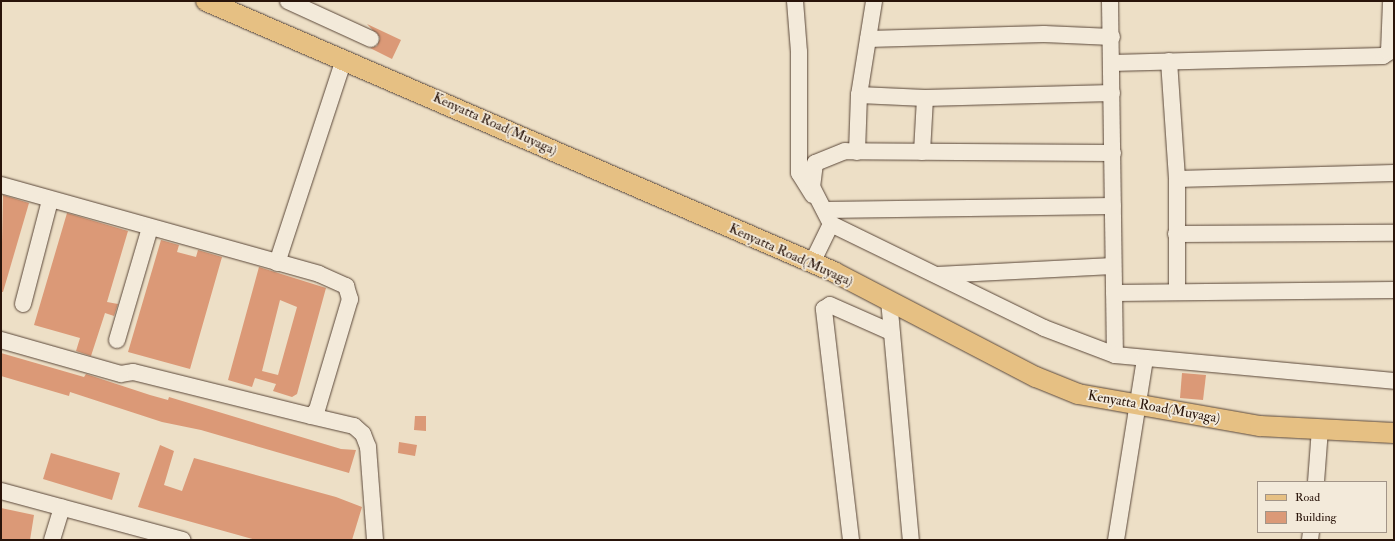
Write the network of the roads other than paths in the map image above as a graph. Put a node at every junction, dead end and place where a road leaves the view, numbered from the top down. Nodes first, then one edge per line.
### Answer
1 (288, 1) edge
2 (795, 1) edge
3 (874, 1) edge
4 (1110, 1) edge
5 (210, 2) edge
6 (1391, 3) dead end
7 (1112, 37) junction
8 (371, 39) dead end
9 (868, 39) junction
10 (344, 58) junction
11 (1169, 61) junction
12 (1111, 63) junction
13 (1112, 93) junction
14 (859, 95) junction
15 (925, 98) junction
16 (857, 152) junction
17 (922, 152) junction
18 (1113, 153) junction
19 (1394, 173) edge
20 (1177, 179) junction
21 (1, 185) edge
22 (50, 200) junction
23 (1113, 206) junction
24 (824, 211) junction
25 (150, 228) junction
26 (1394, 233) edge
27 (1176, 234) junction
28 (277, 263) junction
29 (812, 263) junction
30 (1113, 266) junction
31 (935, 275) junction
32 (1394, 290) edge
33 (1177, 292) junction
34 (1114, 293) junction
35 (889, 300) junction
36 (23, 304) dead end
37 (891, 332) junction
38 (1, 340) edge
39 (117, 340) dead end
40 (1115, 355) junction
41 (1145, 358) junction
42 (1394, 381) edge
43 (1139, 407) junction
44 (311, 416) junction
45 (1320, 429) junction
46 (1394, 433) edge
47 (1316, 481) edge
48 (1, 491) edge
49 (62, 508) junction
50 (52, 540) edge
51 (182, 540) edge
52 (375, 540) edge
53 (851, 540) edge
54 (911, 540) edge
55 (1116, 540) edge

1 - 8 street
2 - 24 street
3 - 9 street
4 - 7 street
5 - 10 main road, Kenyatta Road(Muyaga)
6 - 11 street
7 - 9 street
7 - 12 street
9 - 14 street
10 - 28 street
10 - 29 main road, Kenyatta Road(Muyaga)
11 - 12 street
11 - 20 street
12 - 13 street
13 - 15 street
13 - 18 street
14 - 15 street
14 - 16 street
15 - 17 street
16 - 17 street
16 - 24 street
17 - 18 street
18 - 23 street
19 - 20 street
20 - 27 street
21 - 22 street
22 - 25 street
22 - 36 street
23 - 24 street
23 - 30 street
24 - 29 street
24 - 31 street
25 - 28 street
25 - 39 street
26 - 27 street
27 - 33 street
28 - 44 street
29 - 35 main road, Kenyatta Road(Muyaga)
30 - 31 street
30 - 34 street
31 - 40 street
32 - 33 street
33 - 34 street
34 - 40 street
35 - 37 street
35 - 43 main road, Kenyatta Road(Muyaga)
37 - 53 street
37 - 54 street
38 - 44 street
40 - 41 street
41 - 42 street
41 - 43 street
43 - 45 main road, Kenyatta Road(Muyaga)
43 - 55 street
44 - 52 street
45 - 46 main road, Kenyatta Road(Muyaga)
45 - 47 street
48 - 49 street
49 - 50 street
49 - 51 street

